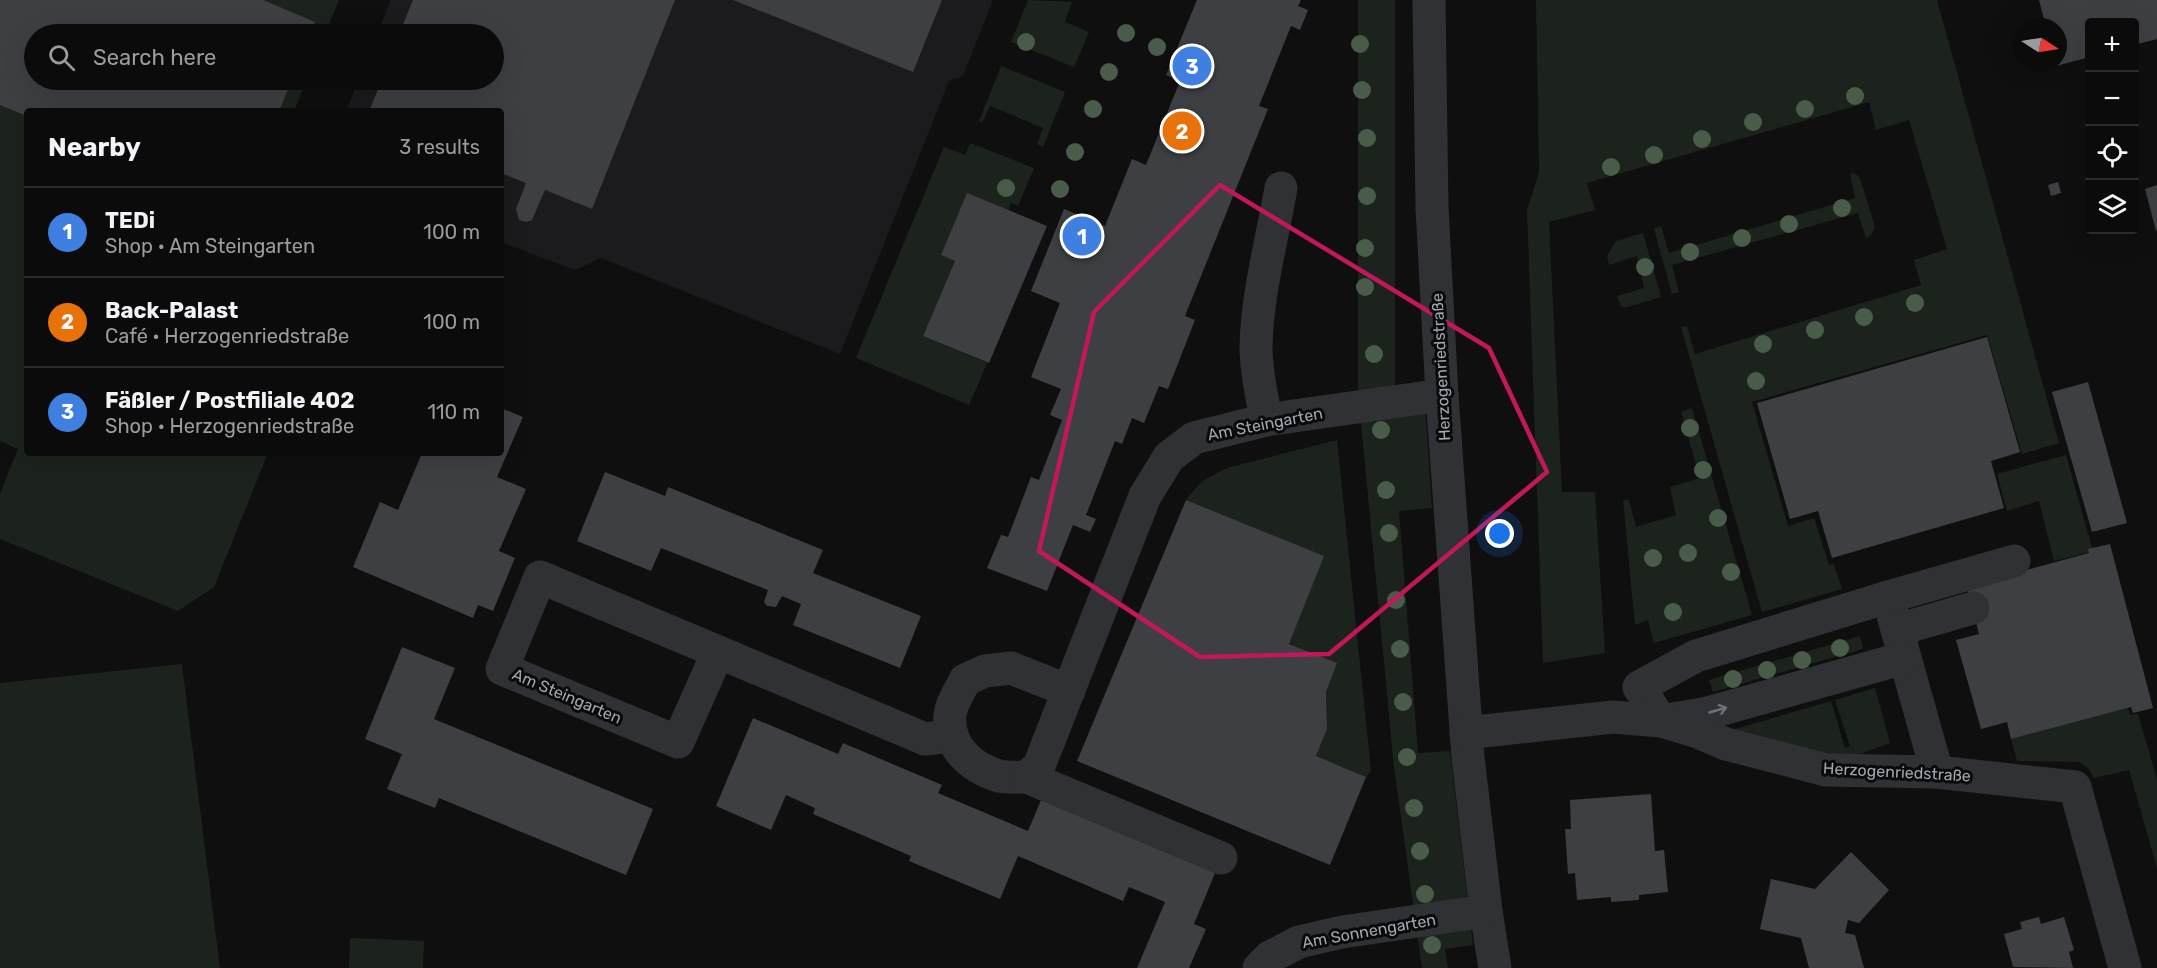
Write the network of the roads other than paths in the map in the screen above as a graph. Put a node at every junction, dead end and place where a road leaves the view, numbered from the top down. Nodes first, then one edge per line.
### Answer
1 (1429, 0) edge
2 (1281, 188) dead end
3 (1442, 395) junction
4 (1266, 420) junction
5 (2014, 561) dead end
6 (1887, 597) junction
7 (1973, 608) dead end
8 (1901, 644) junction
9 (718, 652) junction
10 (1069, 691) junction
11 (1661, 721) junction
12 (1466, 733) junction
13 (951, 736) junction
14 (1937, 772) junction
15 (1027, 777) junction
16 (1221, 858) dead end
17 (1486, 911) junction
18 (1259, 968) edge
19 (1495, 968) edge
20 (2125, 968) edge

1 - 3 street, Herzogenriedstraße
2 - 4 street
3 - 4 street, Am Steingarten
3 - 12 street, Herzogenriedstraße
4 - 10 street, Am Steingarten
5 - 6 street
6 - 8 street
6 - 11 street
7 - 8 street
11 -> 8 street
8 - 14 street
9 - 9 street, Am Steingarten
9 - 13 street, Am Steingarten
10 - 13 street
10 - 15 street, Am Steingarten
11 - 12 street, Herzogenriedstraße
11 - 14 street, Herzogenriedstraße
12 - 17 street, Herzogenriedstraße
13 - 15 street
14 - 20 street, Herzogenriedstraße
15 - 16 street
17 - 18 street, Am Sonnengarten
17 - 19 street, Herzogenriedstraße

